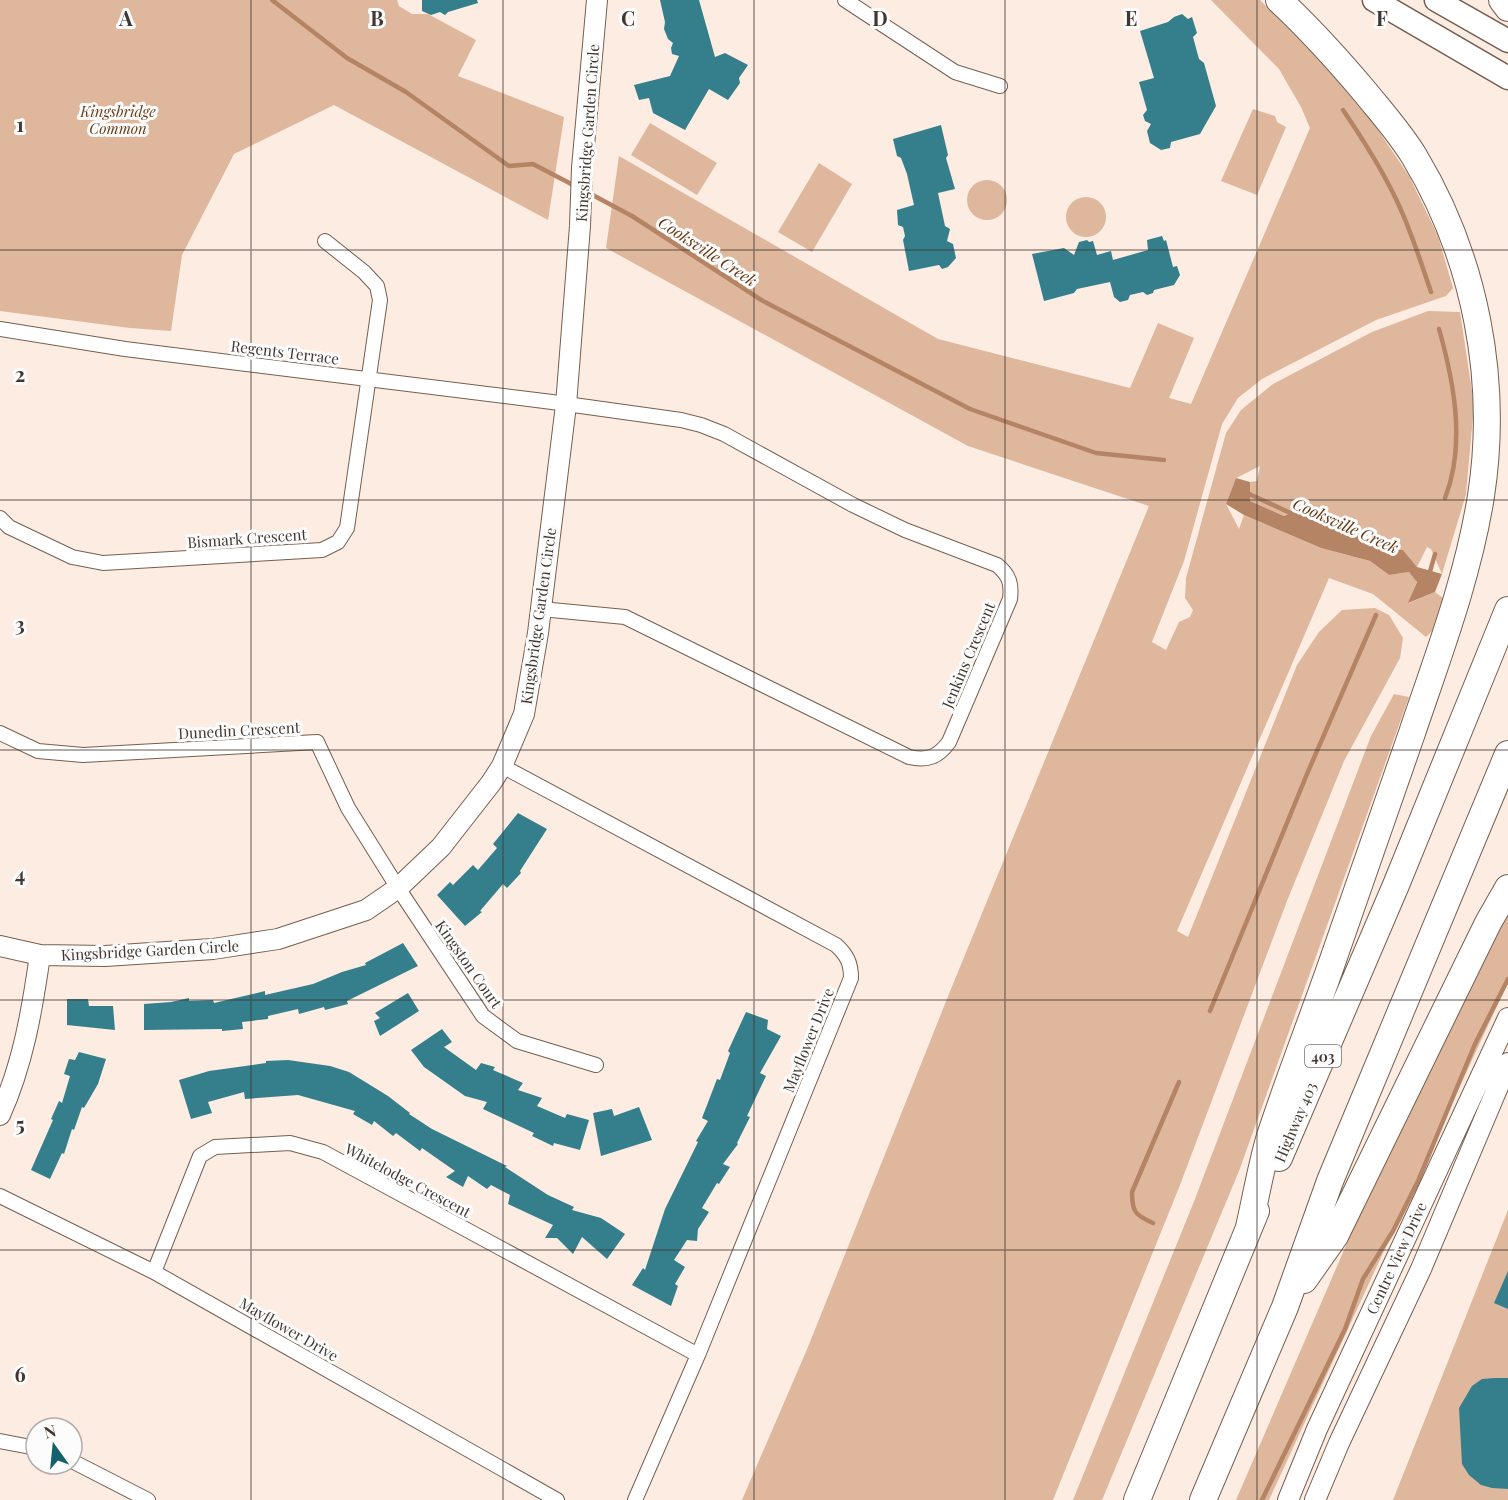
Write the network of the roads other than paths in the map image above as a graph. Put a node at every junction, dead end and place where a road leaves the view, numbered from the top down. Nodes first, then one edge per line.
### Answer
1 (597, 0) edge
2 (845, 0) edge
3 (1279, 0) edge
4 (1374, 0) edge
5 (1436, 0) edge
6 (1502, 0) edge
7 (1508, 8) edge
8 (1508, 41) edge
9 (1508, 78) edge
10 (1000, 86) dead end
11 (325, 241) dead end
12 (0, 329) edge
13 (369, 378) junction
14 (566, 405) junction
15 (0, 518) edge
16 (541, 609) junction
17 (1508, 610) edge
18 (0, 733) edge
19 (1508, 754) edge
20 (502, 766) junction
21 (398, 888) junction
22 (1508, 888) edge
23 (0, 946) edge
24 (40, 955) junction
25 (1508, 1018) edge
26 (1508, 1064) edge
27 (596, 1065) dead end
28 (0, 1115) edge
29 (0, 1196) edge
30 (1249, 1227) junction
31 (154, 1272) junction
32 (1285, 1307) junction
33 (698, 1355) junction
34 (0, 1441) edge
35 (24, 1446) edge
36 (84, 1467) edge
37 (148, 1500) edge
38 (557, 1500) edge
39 (635, 1500) edge
40 (1137, 1500) edge
41 (1203, 1500) edge
42 (1288, 1500) edge
43 (1315, 1500) edge

1 - 14 street, Kingsbridge Garden Circle
2 - 10 street
3 - 30 highway
4 - 9 main road
5 - 8 main road
6 - 7 highway
11 - 13 street, Bismark Crescent
12 - 13 street, Regents Terrace
13 - 14 street, Regents Terrace
13 - 15 street, Bismark Crescent
14 - 16 street, Kingsbridge Garden Circle
14 - 16 street, Jenkins Crescent
16 - 20 street, Kingsbridge Garden Circle
17 - 30 highway, Highway 403 / 403
18 - 21 street, Dunedin Crescent
19 - 32 highway
20 - 21 street, Kingsbridge Garden Circle
20 - 33 street, Mayflower Drive
21 - 24 street, Kingsbridge Garden Circle
21 - 27 street, Kingston Court
22 - 32 highway
23 - 24 street, Kingsbridge Garden Circle
24 - 28 street
25 - 42 street, Centre View Drive
26 - 43 street, Centre View Drive
29 - 31 street, Mayflower Drive
30 - 40 highway, Highway 403 / 403
31 - 33 street, Whitelodge Crescent
31 - 38 street, Mayflower Drive
32 - 41 highway
33 - 39 street, Mayflower Drive
34 - 35 street
36 - 37 street

